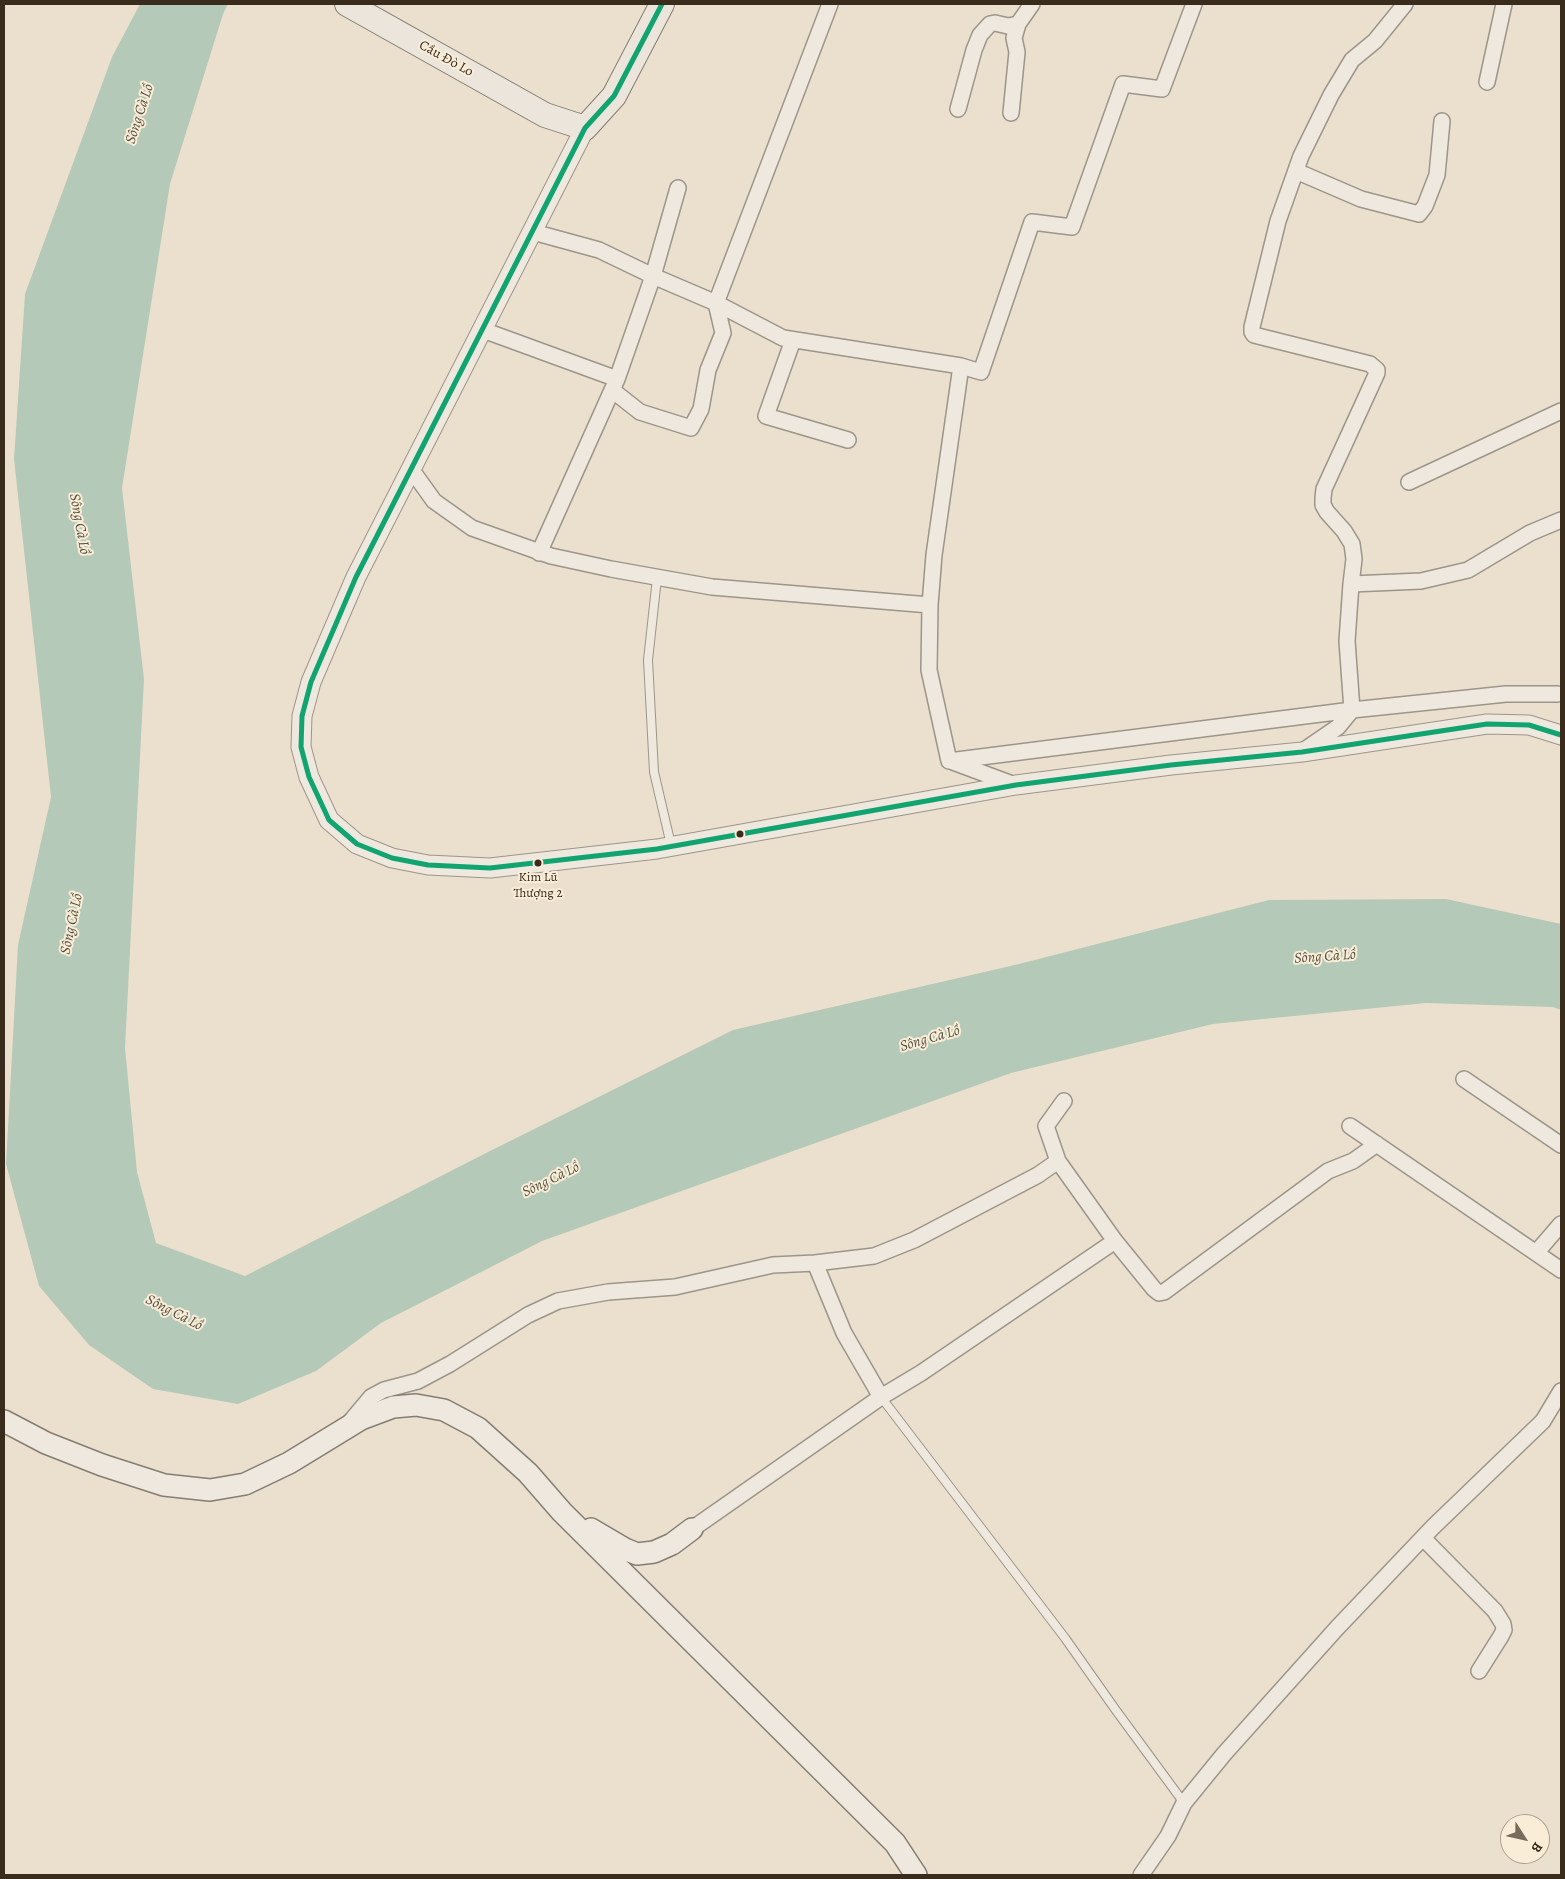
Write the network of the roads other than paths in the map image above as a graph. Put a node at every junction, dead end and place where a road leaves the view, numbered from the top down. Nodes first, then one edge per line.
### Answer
1 (347, 4) edge
2 (662, 4) edge
3 (830, 4) edge
4 (1032, 4) edge
5 (1194, 4) edge
6 (1406, 4) edge
7 (1504, 4) edge
8 (1018, 24) junction
9 (1488, 82) dead end
10 (958, 109) dead end
11 (1011, 113) dead end
12 (1442, 121) dead end
13 (585, 128) junction
14 (1296, 171) junction
15 (678, 188) dead end
16 (533, 232) junction
17 (653, 276) junction
18 (716, 303) junction
19 (483, 330) junction
20 (793, 340) junction
21 (961, 366) junction
22 (614, 385) junction
23 (1561, 411) edge
24 (848, 440) dead end
25 (411, 469) junction
26 (1408, 482) dead end
27 (1561, 520) edge
28 (539, 553) junction
29 (657, 578) junction
30 (1351, 584) junction
31 (930, 604) junction
32 (1558, 694) dead end
33 (1352, 710) junction
34 (1561, 735) edge
35 (1302, 752) junction
36 (949, 761) junction
37 (1016, 785) junction
38 (671, 846) junction
39 (1464, 1079) dead end
40 (1064, 1101) dead end
41 (1350, 1126) dead end
42 (1377, 1144) junction
43 (1561, 1145) edge
44 (1058, 1162) junction
45 (1561, 1224) edge
46 (1114, 1241) junction
47 (1536, 1253) junction
48 (815, 1263) junction
49 (1561, 1270) edge
50 (1561, 1391) edge
51 (881, 1397) junction
52 (4, 1421) edge
53 (346, 1428) junction
54 (562, 1512) junction
55 (692, 1529) joint
56 (1423, 1538) junction
57 (1479, 1671) dead end
58 (1184, 1802) junction
59 (895, 1843) junction
60 (916, 1875) edge
61 (927, 1875) edge
62 (1141, 1875) edge

1 - 13 main road, Cầu Đò Lo
2 - 13 main road
3 - 18 street
4 - 8 street
5 - 21 street
6 - 14 street
7 - 9 street
8 - 10 street
8 - 11 street
12 - 14 street
13 - 16 street
14 - 30 street
15 - 17 street
16 - 17 street
16 - 19 street
17 - 18 street
17 - 22 street
18 - 20 street
18 - 22 street
19 - 22 street
19 - 25 street
20 - 21 street
20 - 24 street
21 - 31 street
22 - 28 street
23 - 26 street
25 - 28 street
25 - 38 street
27 - 30 street
28 - 29 street
29 - 31 street
29 - 38 lane
30 - 33 street
31 - 36 street
32 - 33 street
33 - 35 street
33 - 36 street
34 - 35 street
35 - 37 street
36 - 37 street
37 - 38 street
39 - 43 street
40 - 44 street
41 - 42 street
42 - 46 street
42 - 47 street
44 - 46 street
44 - 48 street
45 - 47 street
46 - 51 street
47 - 49 street
48 - 51 street
48 - 53 street
50 - 56 street
51 - 55 street
51 - 58 lane
52 - 53 main road
53 - 54 main road
54 - 55 main road
54 - 59 main road
56 - 57 street
56 - 58 street
58 - 62 street
59 - 60 main road
59 - 61 street

